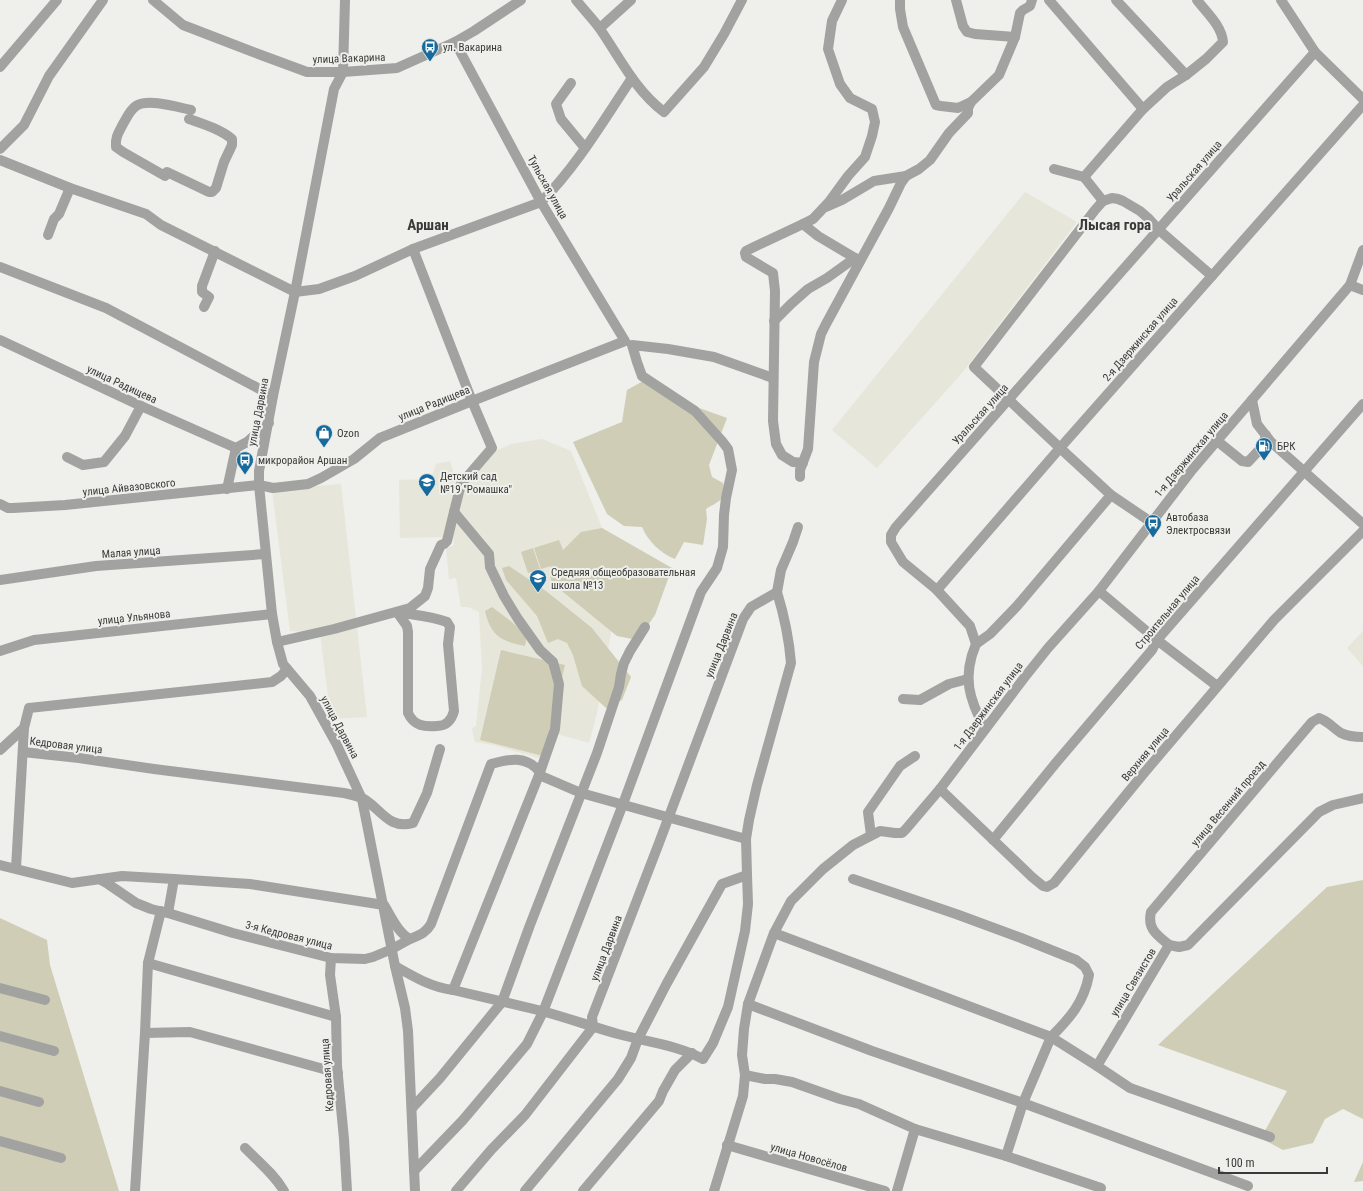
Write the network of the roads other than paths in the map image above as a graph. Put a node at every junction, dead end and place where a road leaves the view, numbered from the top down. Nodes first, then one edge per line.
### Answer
1 (57, 0) edge
2 (103, 0) edge
3 (153, 0) edge
4 (344, 0) edge
5 (521, 0) edge
6 (576, 0) edge
7 (631, 0) edge
8 (742, 0) edge
9 (842, 0) edge
10 (900, 0) edge
11 (956, 0) edge
12 (1032, 0) edge
13 (1049, 0) edge
14 (1116, 0) edge
15 (1197, 0) edge
16 (1281, 0) edge
17 (600, 28) junction
18 (1015, 36) junction
19 (455, 42) junction
20 (1315, 52) junction
21 (0, 67) edge
22 (343, 72) junction
23 (1186, 75) junction
24 (632, 78) junction
25 (571, 83) dead end
26 (1363, 99) edge
27 (971, 102) junction
28 (1363, 104) edge
29 (1143, 109) junction
30 (190, 114) joint
31 (585, 148) junction
32 (0, 149) edge
33 (0, 160) edge
34 (1054, 169) dead end
35 (906, 176) junction
36 (1084, 177) junction
37 (70, 188) junction
38 (1103, 201) junction
39 (541, 202) junction
40 (824, 208) junction
41 (803, 224) junction
42 (1159, 230) junction
43 (48, 235) dead end
44 (413, 249) junction
45 (1363, 250) edge
46 (215, 251) junction
47 (858, 259) junction
48 (0, 267) edge
49 (1212, 276) junction
50 (1350, 284) junction
51 (1363, 290) edge
52 (295, 292) junction
53 (204, 308) dead end
54 (774, 321) junction
55 (0, 340) edge
56 (629, 343) junction
57 (773, 378) junction
58 (273, 396) junction
59 (472, 400) junction
60 (1009, 400) junction
61 (1252, 400) junction
62 (1363, 404) edge
63 (141, 406) junction
64 (268, 423) junction
65 (1266, 435) junction
66 (1216, 440) junction
67 (236, 448) junction
68 (1060, 448) junction
69 (67, 457) dead end
70 (803, 463) junction
71 (1304, 472) junction
72 (800, 477) dead end
73 (259, 485) junction
74 (227, 489) junction
75 (1111, 495) junction
76 (1, 505) edge
77 (454, 512) junction
78 (1151, 522) junction
79 (1363, 524) edge
80 (798, 527) dead end
81 (1363, 531) edge
82 (265, 554) junction
83 (0, 580) edge
84 (937, 590) junction
85 (1099, 591) junction
86 (778, 592) junction
87 (397, 612) junction
88 (272, 614) junction
89 (645, 627) dead end
90 (1157, 640) junction
91 (277, 642) junction
92 (976, 644) junction
93 (0, 651) edge
94 (287, 669) junction
95 (968, 680) junction
96 (1218, 686) junction
97 (903, 699) dead end
98 (24, 728) junction
99 (985, 730) junction
100 (1363, 737) edge
101 (440, 749) dead end
102 (0, 750) edge
103 (23, 752) junction
104 (915, 756) dead end
105 (539, 774) junction
106 (940, 789) junction
107 (581, 793) junction
108 (362, 798) junction
109 (1363, 798) edge
110 (623, 804) junction
111 (668, 818) junction
112 (871, 835) junction
113 (746, 839) junction
114 (993, 840) junction
115 (0, 865) edge
116 (16, 868) junction
117 (747, 875) junction
118 (99, 879) junction
119 (174, 879) junction
120 (853, 880) dead end
121 (384, 905) junction
122 (164, 912) junction
123 (774, 933) junction
124 (410, 939) junction
125 (1169, 945) junction
126 (392, 949) junction
127 (331, 958) junction
128 (148, 963) junction
129 (395, 966) junction
130 (0, 988) edge
131 (453, 990) junction
132 (45, 1000) dead end
133 (502, 1002) junction
134 (748, 1004) junction
135 (543, 1012) junction
136 (336, 1017) junction
137 (593, 1027) junction
138 (145, 1033) junction
139 (0, 1036) edge
140 (1051, 1037) junction
141 (638, 1039) junction
142 (54, 1051) dead end
143 (692, 1053) junction
144 (1097, 1066) junction
145 (338, 1073) junction
146 (745, 1075) junction
147 (0, 1091) edge
148 (39, 1102) dead end
149 (1023, 1103) junction
150 (412, 1108) junction
151 (915, 1129) junction
152 (1270, 1137) dead end
153 (0, 1141) edge
154 (727, 1145) junction
155 (246, 1148) dead end
156 (1006, 1156) junction
157 (61, 1158) dead end
158 (414, 1171) junction
159 (1248, 1186) dead end
160 (1104, 1190) edge
161 (135, 1191) edge
162 (284, 1191) edge
163 (347, 1191) edge
164 (415, 1191) edge
165 (456, 1191) edge
166 (525, 1191) edge
167 (583, 1191) edge
168 (714, 1191) edge
169 (885, 1191) edge
170 (897, 1191) edge

1 - 21 street
2 - 32 street
3 - 22 street, улица Вакарина
4 - 22 street, улица Дарвина
5 - 19 street, улица Вакарина
6 - 17 street
7 - 17 street
8 - 24 street
9 - 40 street
10 - 27 street
11 - 18 street
12 - 18 street
13 - 29 street
14 - 23 street
15 - 23 street
16 - 20 street
17 - 24 street
18 - 27 street
19 - 22 street, улица Вакарина
19 - 39 street, Тульская улица
20 - 26 street
20 - 42 street, Уральская улица
22 - 52 street, улица Дарвина
23 - 29 street
24 - 31 street
25 - 31 street
27 - 35 street
28 - 49 street, 2-я Дзержинская улица
29 - 36 street
30 - 30 street
31 - 39 street
33 - 37 street
34 - 36 street
35 - 40 street
35 - 47 street
36 - 38 street
37 - 43 street
37 - 46 street
38 - 42 street
38 - 60 street
39 - 44 street
39 - 56 street, Тульская улица
40 - 41 street
41 - 47 street
41 - 54 street
42 - 49 street
42 - 60 street, Уральская улица
44 - 52 street
44 - 59 street
45 - 50 street, 1-я Дзержинская улица
46 - 52 street
46 - 53 street
47 - 54 street
47 - 70 street
48 - 58 street
49 - 68 street, 2-я Дзержинская улица
50 - 51 street
50 - 61 street, 1-я Дзержинская улица
52 - 58 street, улица Дарвина
54 - 57 street
55 - 63 street, улица Радищева
56 - 57 street
56 - 59 street, улица Радищева
56 - 110 street
57 - 70 street
58 - 64 street, улица Дарвина
59 - 73 street, улица Радищева
59 - 77 street
60 - 68 street
60 - 84 street, Уральская улица
61 - 65 street
61 - 66 street, 1-я Дзержинская улица
62 - 71 street, Строительная улица
63 - 67 street, улица Радищева
63 - 69 street
64 - 67 street
64 - 73 street, улица Дарвина
65 - 66 street
65 - 71 street
66 - 78 street, 1-я Дзержинская улица
67 - 74 street
68 - 75 street
68 - 84 street, 2-я Дзержинская улица
70 - 72 street
71 - 79 street
71 - 90 street, Строительная улица
73 - 74 street, улица Айвазовского
73 - 82 street, улица Дарвина
74 - 76 street, улица Айвазовского
75 - 78 street
75 - 92 street
77 - 87 street
77 - 105 street
78 - 85 street, 1-я Дзержинская улица
80 - 86 street
81 - 96 street, Верхняя улица
82 - 83 street, Малая улица
82 - 88 street, улица Дарвина
84 - 92 street, Уральская улица
85 - 90 street
85 - 99 street, 1-я Дзержинская улица
86 - 111 street, улица Дарвина
86 - 113 street
87 - 87 street
87 - 91 street
88 - 91 street, улица Дарвина
88 - 93 street, улица Ульянова
89 - 107 street
90 - 96 street
90 - 114 street, Строительная улица
91 - 94 street, улица Дарвина
92 - 95 street
94 - 98 street, Кедровая улица
94 - 108 street, улица Дарвина
95 - 97 street
95 - 99 street
96 - 114 street, Верхняя улица
98 - 102 street
98 - 103 street, Кедровая улица
99 - 106 street, 1-я Дзержинская улица
100 - 125 street, улица Весенний проезд
101 - 108 street
103 - 108 street, Кедровая улица
103 - 116 street
104 - 112 street
105 - 107 street
105 - 124 street
105 - 131 street
106 - 112 street, 1-я Дзержинская улица
106 - 114 street, Верхняя улица
107 - 110 street
107 - 133 street
108 - 121 street, улица Дарвина
109 - 125 street, улица Связистов
110 - 111 street
110 - 135 street
111 - 113 street
111 - 137 street, улица Дарвина
112 - 123 street, 1-я Дзержинская улица
113 - 117 street
115 - 116 street
116 - 118 street
117 - 141 street
117 - 143 street
118 - 119 street
118 - 122 street, 3-я Кедровая улица
119 - 121 street
119 - 122 street
120 - 140 street
121 - 124 street, улица Дарвина
121 - 126 street, улица Дарвина
122 - 127 street, 3-я Кедровая улица
122 - 128 street
123 - 134 street, 1-я Дзержинская улица
123 - 140 street
124 - 126 street, 3-я Кедровая улица
125 - 144 street, улица Связистов
126 - 127 street, 3-я Кедровая улица
126 - 129 street
127 - 136 street, Кедровая улица
128 - 136 street
128 - 138 street
129 - 131 street
129 - 150 street
130 - 132 street
131 - 133 street
133 - 135 street
133 - 150 street
134 - 146 street, 1-я Дзержинская улица
134 - 149 street
135 - 137 street
135 - 158 street
136 - 145 street, Кедровая улица
137 - 141 street
137 - 165 street
138 - 145 street
138 - 161 street
139 - 142 street
140 - 144 street
140 - 149 street
141 - 143 street
141 - 166 street
143 - 167 street
144 - 152 street
145 - 163 street, Кедровая улица
146 - 151 street
146 - 154 street, 1-я Дзержинская улица
147 - 148 street
149 - 156 street
149 - 159 street
150 - 158 street
151 - 156 street
151 - 170 street
153 - 157 street
154 - 168 street, 1-я Дзержинская улица
154 - 169 street, улица Новосёлов
155 - 162 street
156 - 160 street
158 - 164 street

